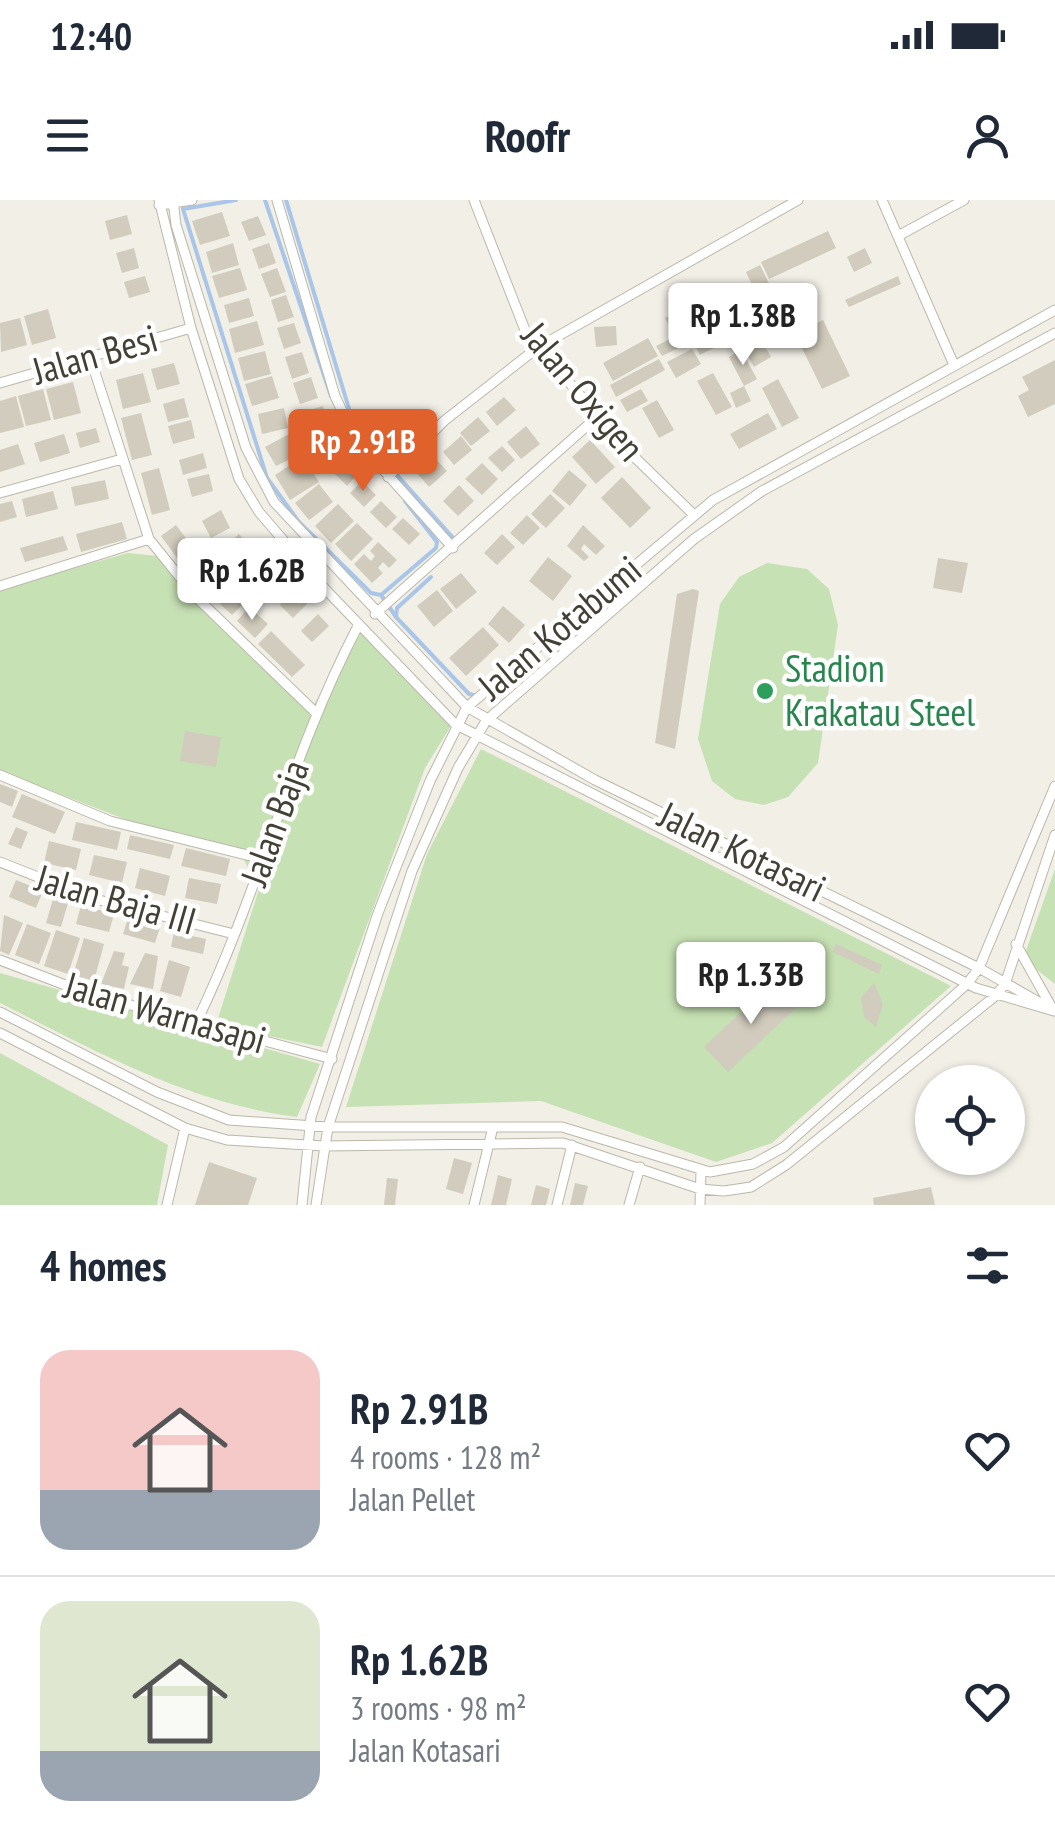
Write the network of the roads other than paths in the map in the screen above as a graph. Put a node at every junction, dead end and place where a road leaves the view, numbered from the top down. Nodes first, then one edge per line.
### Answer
1 (192, 200) edge
2 (277, 200) edge
3 (474, 200) edge
4 (798, 200) edge
5 (882, 200) edge
6 (964, 200) edge
7 (173, 202) edge
8 (159, 203) edge
9 (898, 236) junction
10 (1055, 310) edge
11 (190, 328) junction
12 (1055, 334) edge
13 (537, 348) junction
14 (90, 357) junction
15 (954, 365) junction
16 (0, 382) edge
17 (598, 418) junction
18 (122, 459) junction
19 (768, 466) junction
20 (391, 474) junction
21 (778, 481) junction
22 (0, 493) edge
23 (274, 502) junction
24 (259, 512) junction
25 (693, 514) junction
26 (149, 539) junction
27 (453, 548) junction
28 (0, 586) edge
29 (376, 613) junction
30 (358, 626) junction
31 (467, 707) junction
32 (315, 712) junction
33 (486, 721) junction
34 (455, 724) junction
35 (476, 737) junction
36 (0, 774) edge
37 (1055, 786) edge
38 (1055, 835) edge
39 (1028, 855) junction
40 (263, 859) junction
41 (1046, 861) junction
42 (0, 862) edge
43 (234, 934) junction
44 (1015, 943) junction
45 (0, 960) edge
46 (979, 968) junction
47 (967, 984) junction
48 (1005, 984) junction
49 (994, 997) junction
50 (948, 1002) junction
51 (1054, 1011) edge
52 (0, 1012) edge
53 (964, 1020) junction
54 (196, 1024) junction
55 (0, 1034) edge
56 (332, 1059) junction
57 (310, 1126) junction
58 (186, 1128) junction
59 (328, 1128) junction
60 (493, 1128) junction
61 (572, 1145) junction
62 (307, 1146) junction
63 (324, 1146) junction
64 (491, 1146) junction
65 (640, 1167) junction
66 (701, 1171) junction
67 (700, 1189) junction
68 (167, 1205) edge
69 (302, 1205) edge
70 (316, 1205) edge
71 (474, 1205) edge
72 (557, 1205) edge
73 (629, 1205) edge
74 (700, 1205) edge

1 - 7 street
2 - 20 street
3 - 13 street, Jalan Oxigen
4 - 13 street
5 - 9 street
6 - 9 street
7 - 8 street
7 - 23 street, Jalan Kotasari
8 - 11 street, Jalan Kotasari
9 - 15 street
10 - 15 street, Jalan Kotabumi
11 - 14 street, Jalan Besi
11 - 24 street, Jalan Kotasari
12 - 21 street, Jalan Kotabumi
13 - 17 street, Jalan Oxigen
13 - 20 street
14 - 16 street, Jalan Besi
14 - 18 street
15 - 19 street, Jalan Kotabumi
17 - 25 street, Jalan Oxigen
17 - 27 street
18 - 22 street
18 - 26 street
19 - 21 street
19 - 25 street, Jalan Kotabumi
20 - 27 street
21 - 33 street, Jalan Kotabumi
23 - 24 street
23 - 29 street, Jalan Kotasari
24 - 30 street, Jalan Kotasari
25 - 31 street, Jalan Kotabumi
26 - 28 street
26 - 32 street
27 - 29 street
29 - 31 street, Jalan Kotasari
30 - 32 street, Jalan Baja
30 - 34 street, Jalan Kotasari
31 - 33 street, Jalan Kotasari
31 - 34 street, Jalan Kotabumi
32 - 40 street, Jalan Baja
33 - 35 street, Jalan Kotabumi
33 - 46 street, Jalan Kotasari
34 - 35 street, Jalan Kotasari
34 - 56 street, Jalan Kotabumi
35 - 47 street, Jalan Kotasari
35 - 59 street, Jalan Kotabumi
36 - 40 street
37 - 39 street
38 - 41 street
39 - 41 street
39 - 46 street
40 - 43 street, Jalan Baja
41 - 44 street
42 - 43 street, Jalan Baja III
43 - 54 street, Jalan Baja
44 - 48 street
44 - 51 street
45 - 54 street, Jalan Warnasapi
46 - 47 street
46 - 48 street, Jalan Kotasari
47 - 49 street, Jalan Kotasari
47 - 50 street
48 - 49 street
48 - 51 street, Jalan Kotasari
49 - 51 street, Jalan Kotasari
49 - 53 street
50 - 53 street
50 - 66 street
52 - 57 street
53 - 67 street
54 - 56 street, Jalan Warnasapi
55 - 58 street
56 - 57 street, Jalan Kotabumi
57 - 59 street
57 - 62 street, Jalan Kotabumi
58 - 62 street
58 - 68 street
59 - 60 street
59 - 63 street, Jalan Kotabumi
60 - 64 street
60 - 66 street
61 - 64 street
61 - 65 street
61 - 72 street
62 - 63 street
62 - 69 street, Jalan Kotabumi
63 - 64 street
63 - 70 street, Jalan Kotabumi
64 - 71 street
65 - 67 street
65 - 73 street
66 - 67 street
67 - 74 street

